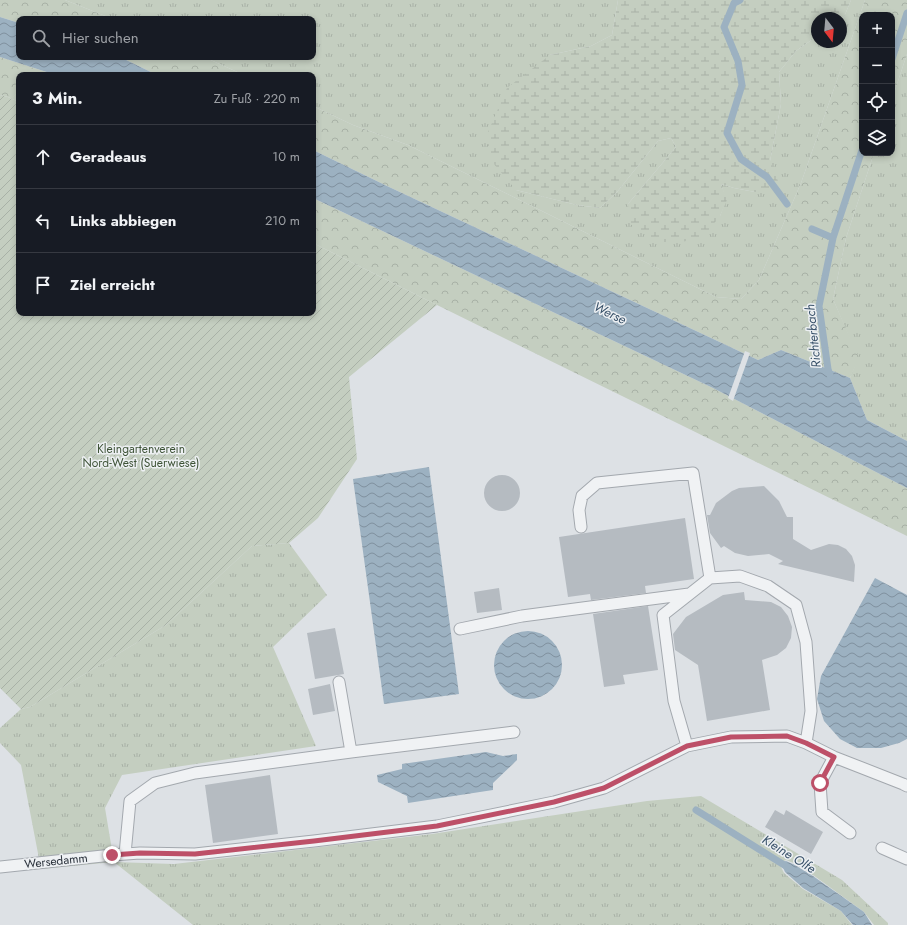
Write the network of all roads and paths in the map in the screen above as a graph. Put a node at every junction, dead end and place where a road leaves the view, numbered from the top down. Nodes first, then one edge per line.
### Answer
1 (582, 527) dead end
2 (710, 578) junction
3 (689, 594) junction
4 (460, 629) dead end
5 (339, 682) dead end
6 (514, 732) dead end
7 (806, 743) junction
8 (687, 746) junction
9 (351, 752) junction
10 (834, 757) junction
11 (906, 783) edge
12 (850, 833) dead end
13 (882, 848) dead end
14 (125, 854) junction
15 (907, 859) edge
16 (0, 867) edge

1 - 2 lane
2 - 3 lane
2 - 7 lane
3 - 4 lane
3 - 8 lane
5 - 9 lane
6 - 9 lane
7 - 8 lane, Wersedamm
7 - 10 lane, Wersedamm
8 - 14 lane, Wersedamm
9 - 14 lane
10 - 11 lane, Wersedamm
10 - 12 lane
13 - 15 lane
14 - 16 lane, Wersedamm

